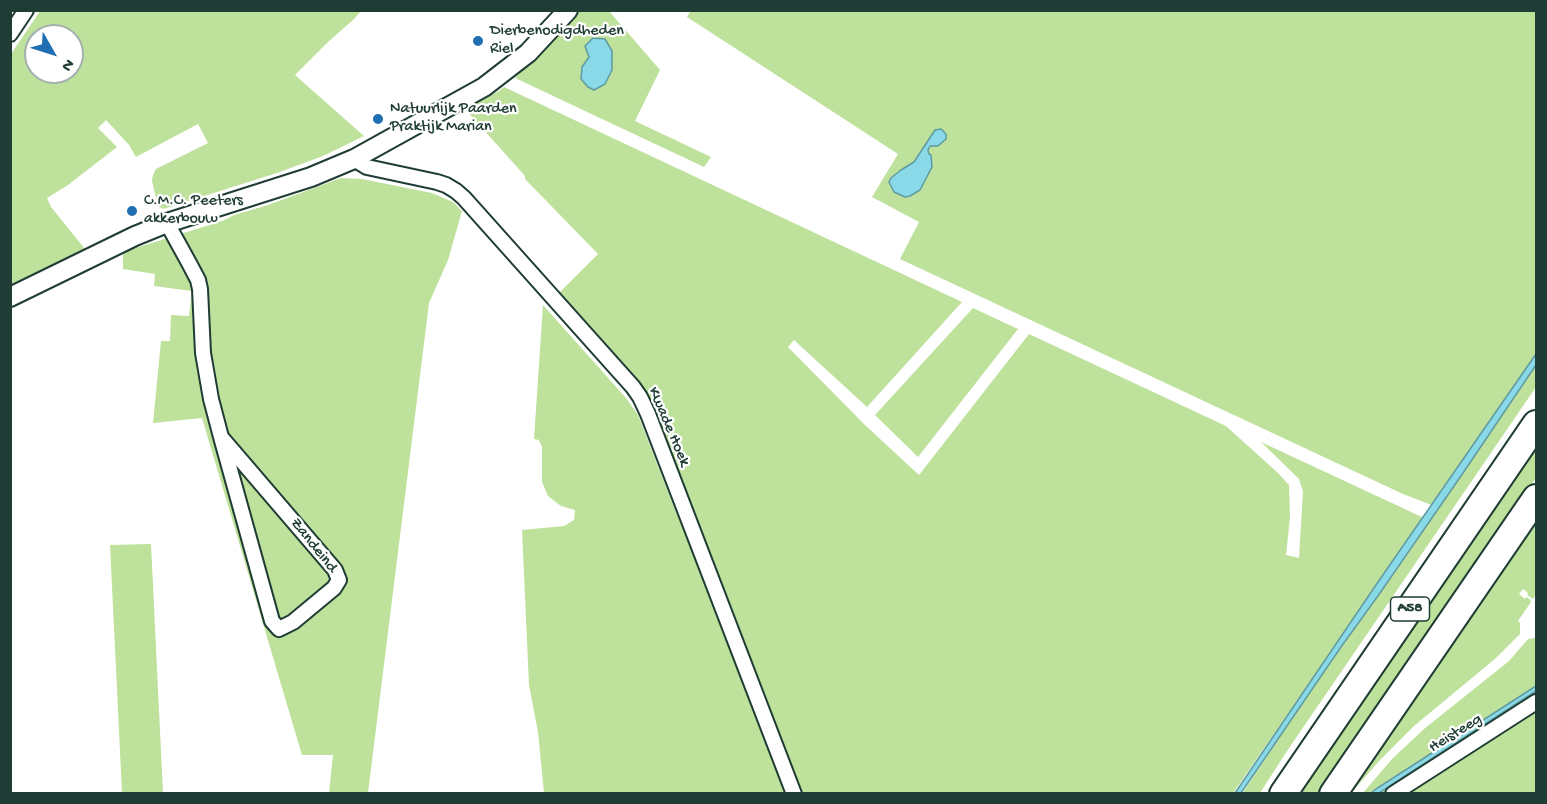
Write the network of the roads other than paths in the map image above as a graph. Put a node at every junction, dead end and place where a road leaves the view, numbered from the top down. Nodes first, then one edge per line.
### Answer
1 (26, 10) edge
2 (562, 13) edge
3 (10, 34) edge
4 (354, 159) junction
5 (167, 224) junction
6 (10, 297) edge
7 (1536, 424) edge
8 (221, 437) junction
9 (1536, 498) edge
10 (1536, 702) edge
11 (794, 794) edge
12 (1283, 794) edge
13 (1333, 794) edge
14 (1393, 794) edge

1 - 3 street
2 - 4 street
4 - 5 street
4 - 11 street, Kwade Hoek
5 - 6 street
5 - 8 street, Zandeind
7 - 12 highway, A58
8 - 8 street, Zandeind
9 - 13 highway, A58
10 - 14 street, Heisteeg

